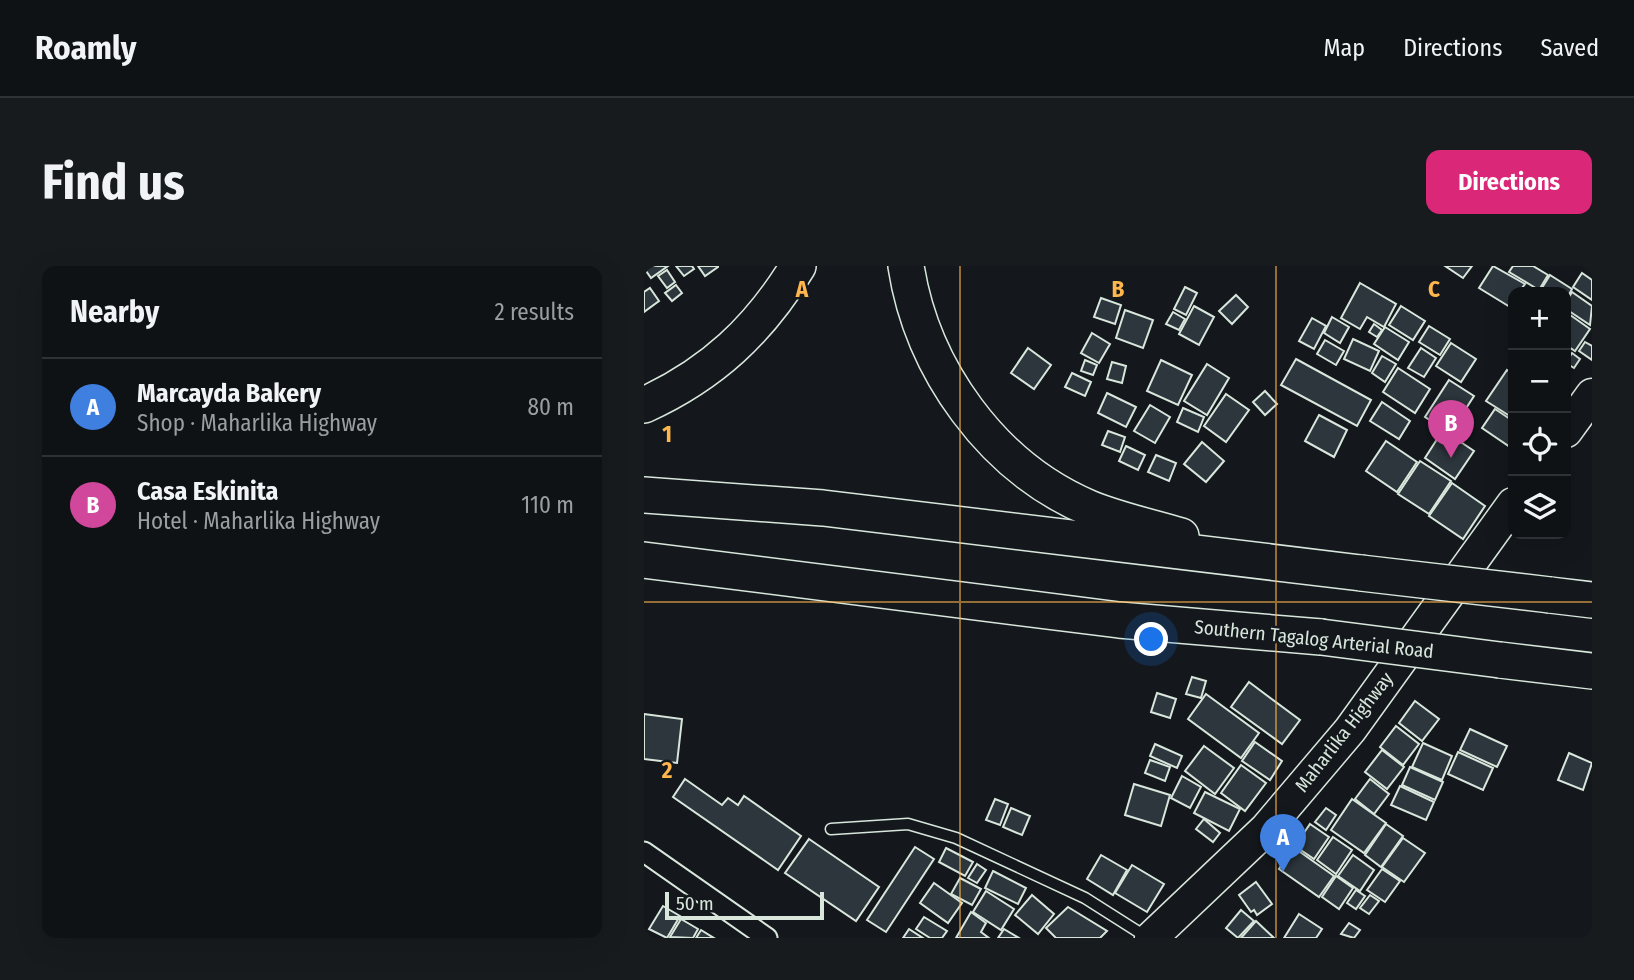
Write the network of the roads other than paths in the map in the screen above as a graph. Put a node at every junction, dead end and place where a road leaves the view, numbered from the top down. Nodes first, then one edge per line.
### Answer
1 (798, 266) edge
2 (906, 266) edge
3 (644, 405) edge
4 (644, 495) edge
5 (1508, 511) edge
6 (644, 559) edge
7 (1275, 564) junction
8 (1592, 600) edge
9 (1591, 671) edge
10 (831, 829) dead end
11 (644, 852) edge
12 (644, 869) edge
13 (684, 882) junction
14 (767, 938) edge
15 (1149, 938) edge

1 - 3 highway
2 - 7 highway
4 - 7 highway
5 - 15 highway, Maharlika Highway
6 - 9 highway, Southern Tagalog Arterial Road, bridge
7 - 8 highway, bridge
10 - 15 lane
11 - 13 street
12 - 13 street
13 - 14 street

